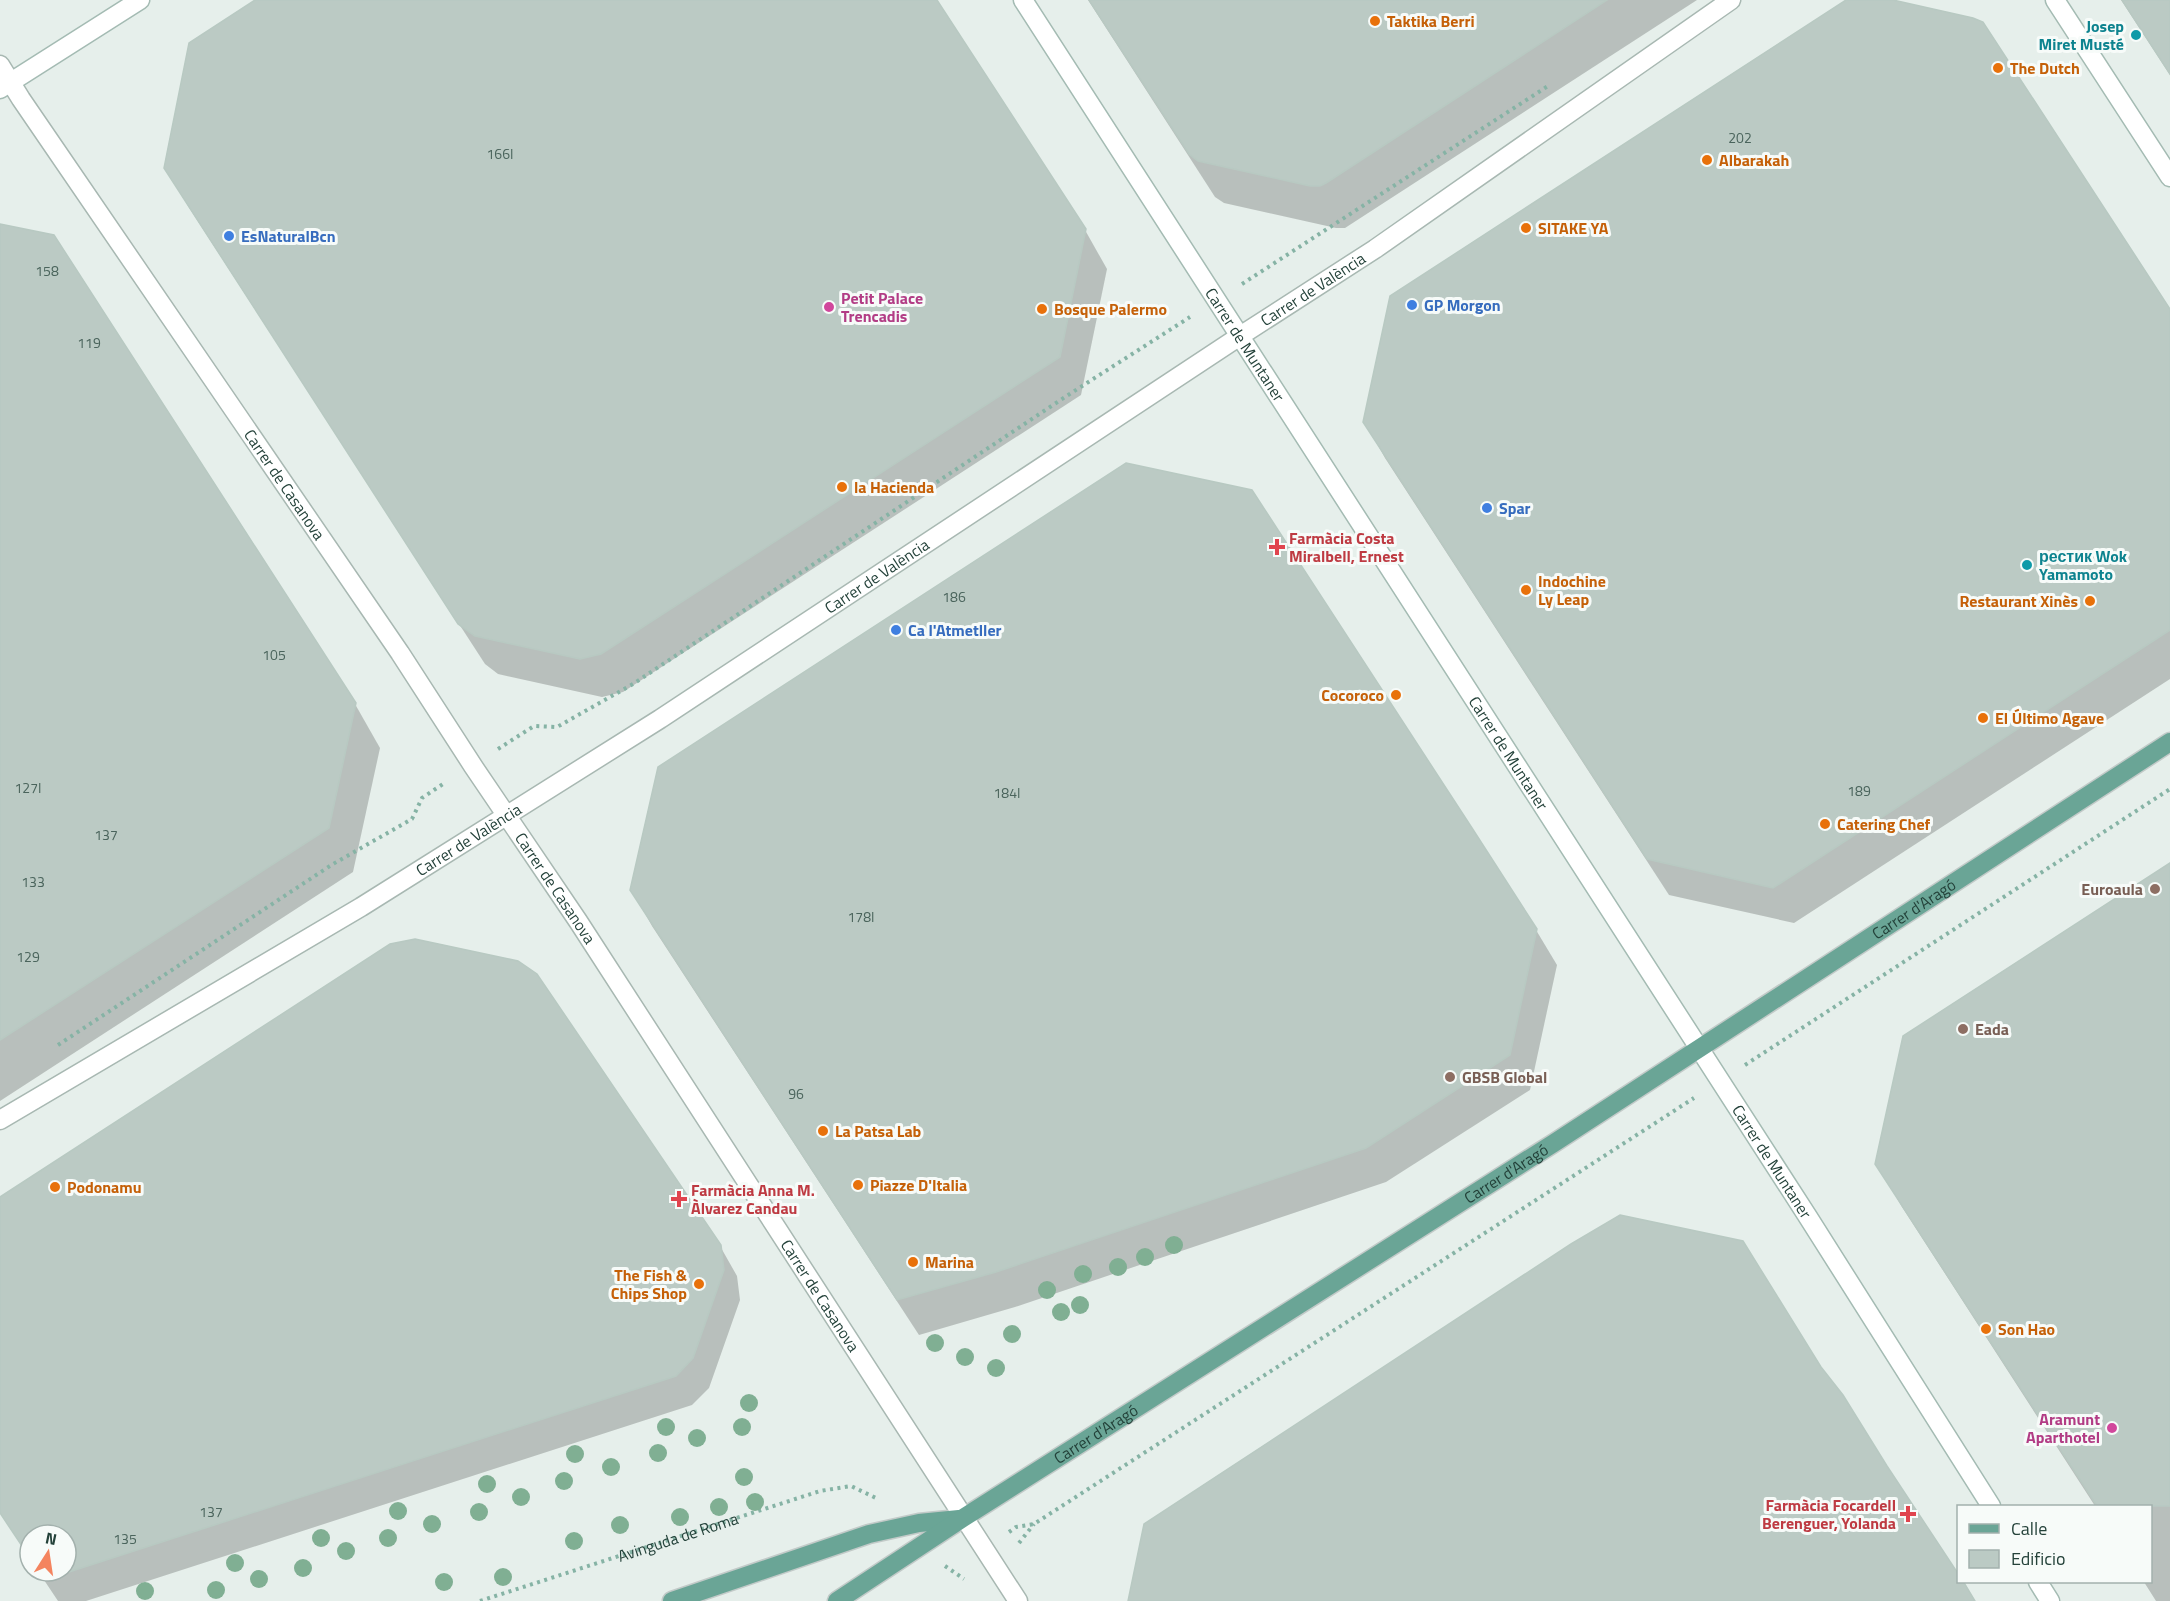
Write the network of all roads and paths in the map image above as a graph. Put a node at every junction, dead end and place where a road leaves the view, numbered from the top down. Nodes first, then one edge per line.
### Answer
1 (140, 0) edge
2 (1023, 0) edge
3 (1731, 0) edge
4 (2055, 0) edge
5 (0, 65) edge
6 (1551, 84) dead end
7 (5, 86) edge
8 (2170, 177) edge
9 (1284, 257) dead end
10 (1240, 336) junction
11 (1136, 351) dead end
12 (534, 726) dead end
13 (2170, 742) edge
14 (2170, 789) edge
15 (422, 798) dead end
16 (508, 815) junction
17 (1699, 1048) junction
18 (49, 1052) dead end
19 (1720, 1081) junction
20 (0, 1120) edge
21 (877, 1498) dead end
22 (1990, 1505) edge
23 (963, 1518) junction
24 (1034, 1524) junction
25 (1016, 1527) dead end
26 (1022, 1540) dead end
27 (2039, 1583) edge
28 (480, 1601) edge
29 (672, 1601) edge
30 (837, 1601) edge
31 (1018, 1601) edge
32 (2050, 1601) edge

1 - 7 street
2 - 10 street, Carrer de Muntaner
3 - 10 street, Carrer de València
4 - 8 street
5 - 7 street, Carrer de Casanova
6 - 9 path
7 - 16 street, Carrer de Casanova
10 - 16 street, Carrer de València
10 - 17 street, Carrer de Muntaner
11 - 12 path
13 - 17 main road, Carrer d'Aragó
14 - 19 path
15 - 18 path
16 - 20 street, Carrer de València
16 - 23 street, Carrer de Casanova
17 - 19 street, Carrer de Muntaner
17 - 23 main road, Carrer d'Aragó
19 - 22 street, Carrer de Muntaner
19 - 24 path
21 - 28 path, Avinguda de Roma
23 - 29 main road
23 - 30 main road, Carrer d'Aragó
23 - 31 street, Carrer de Casanova
24 - 25 path
24 - 26 path
27 - 32 street

